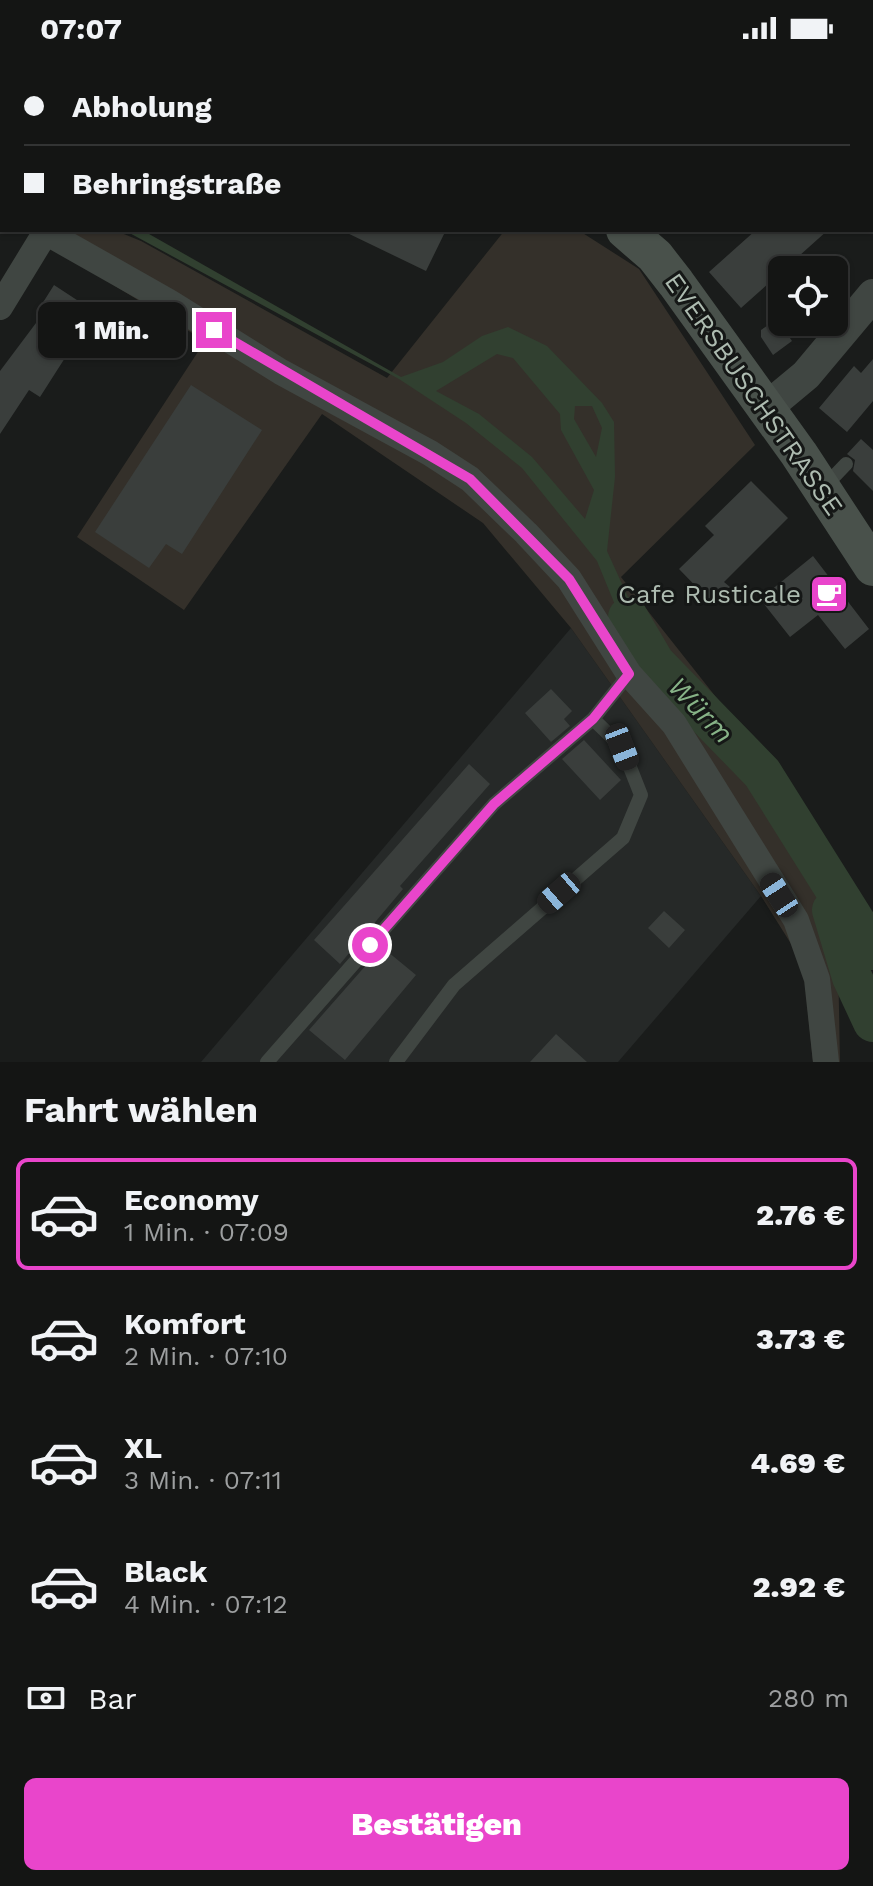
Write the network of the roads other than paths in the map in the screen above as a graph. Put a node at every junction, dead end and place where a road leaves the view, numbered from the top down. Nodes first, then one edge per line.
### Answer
1 (44, 232) edge
2 (47, 232) edge
3 (627, 232) edge
4 (873, 295) edge
5 (0, 307) edge
6 (764, 410) junction
7 (873, 567) edge
8 (629, 674) junction
9 (593, 719) junction
10 (267, 1062) edge
11 (396, 1062) edge
12 (826, 1062) edge

1 - 5 street
2 - 8 street
3 - 6 main road, EVERSBUSCHSTRASSE
4 - 6 street
6 - 7 main road, EVERSBUSCHSTRASSE
8 - 9 lane
8 - 12 street
9 - 10 lane
9 - 11 lane

